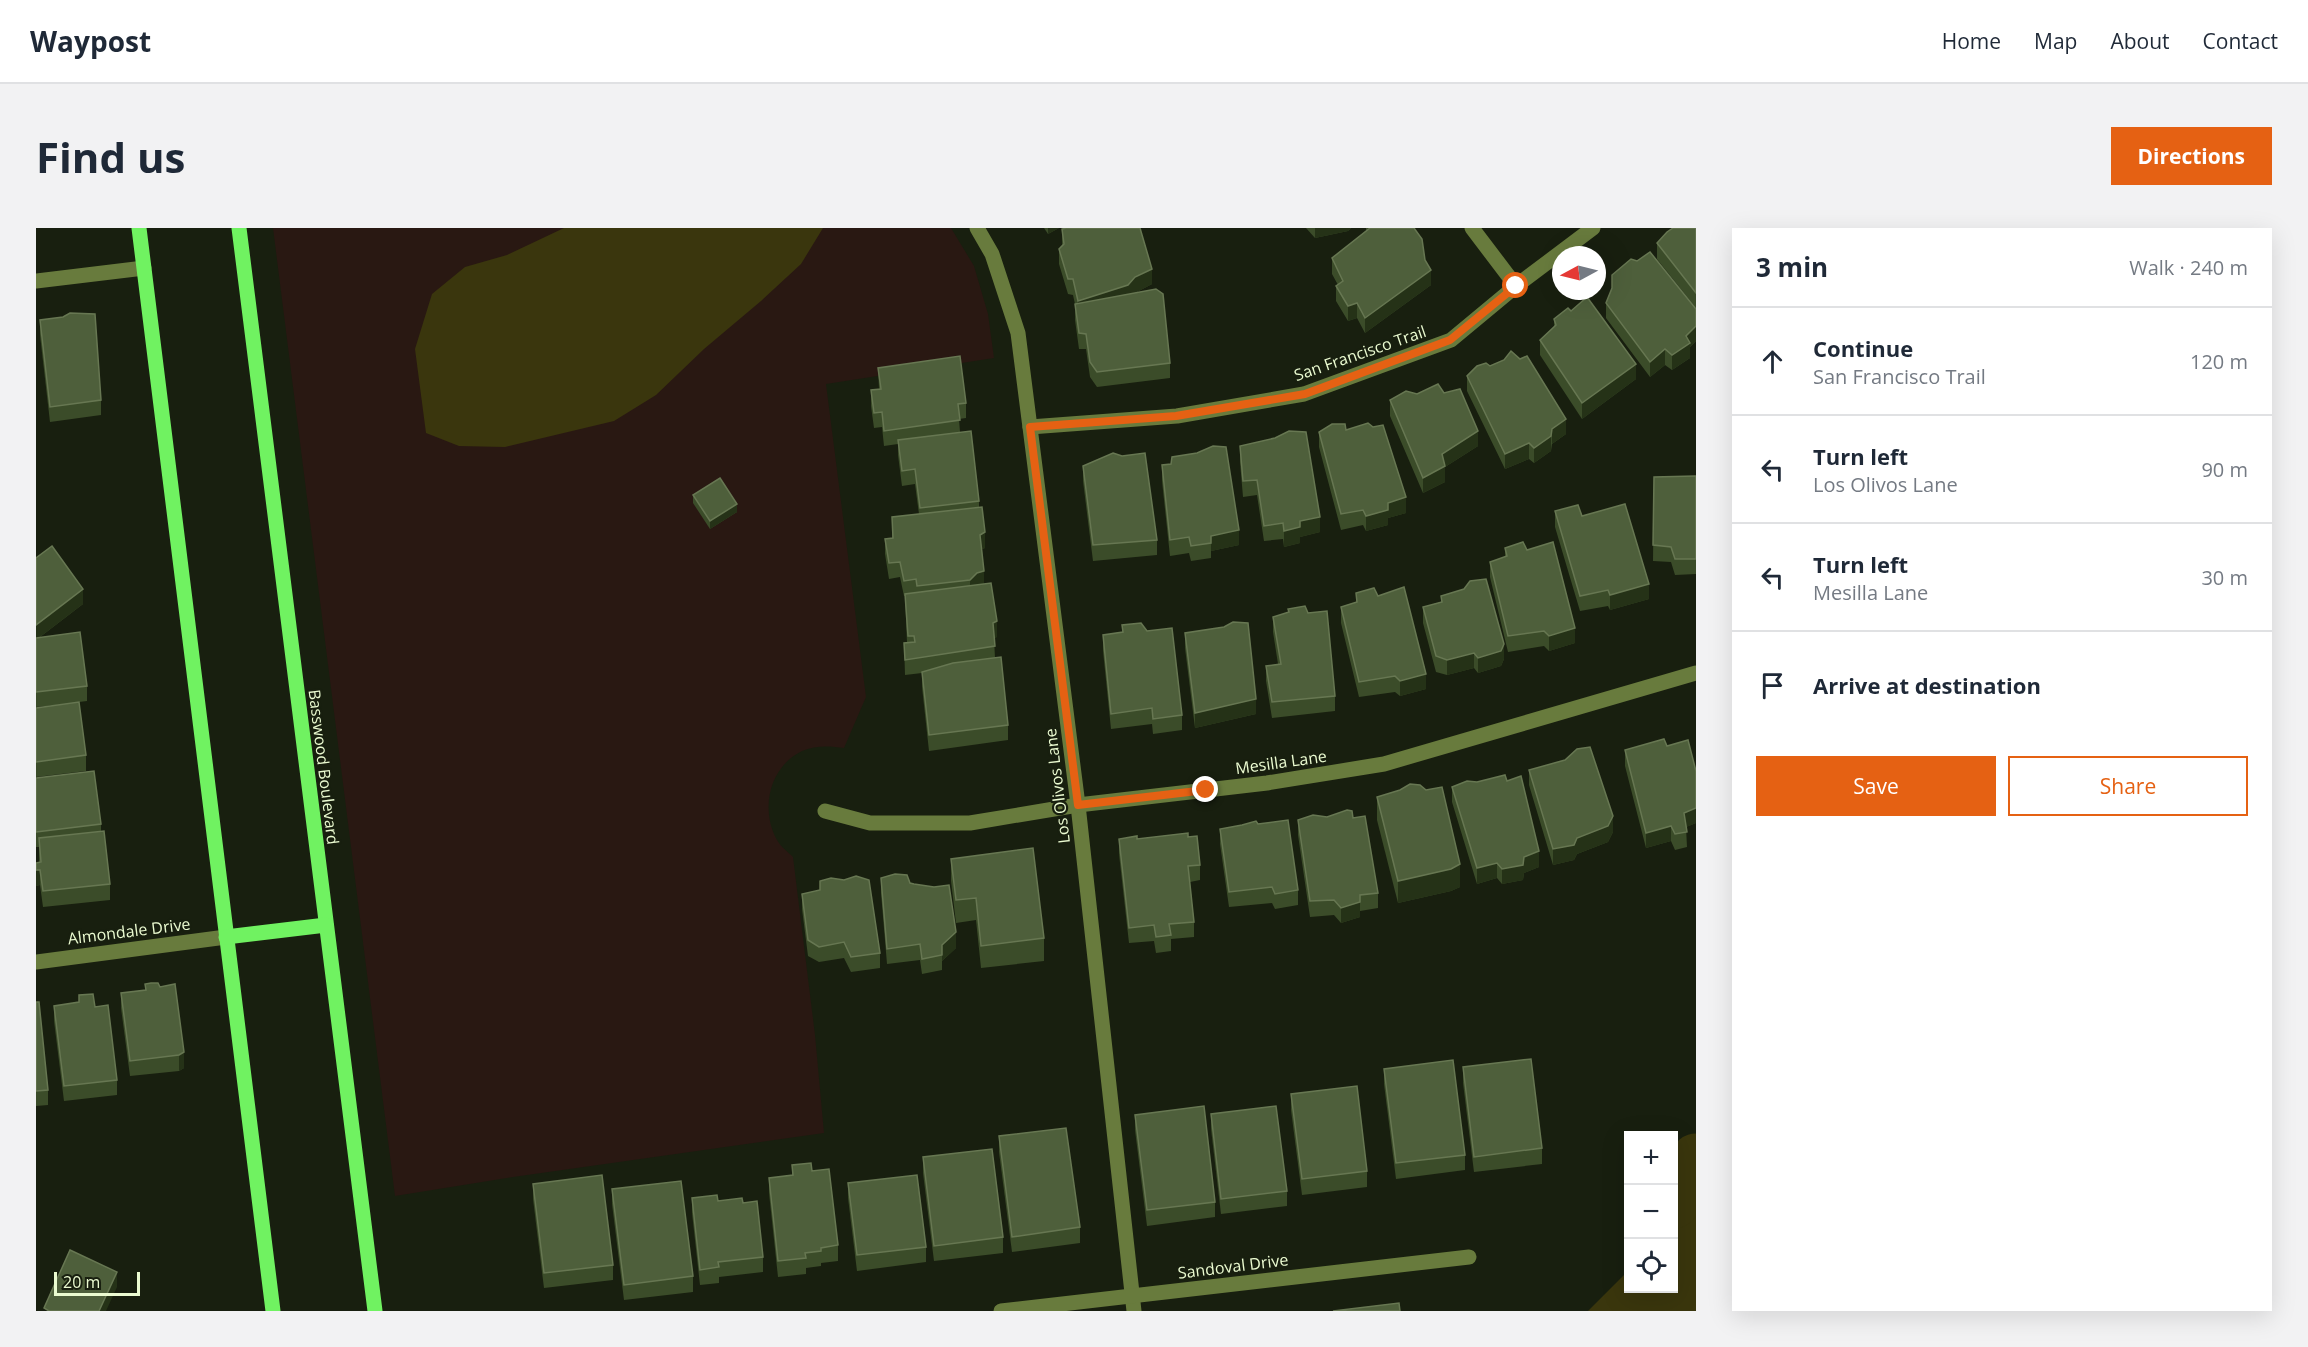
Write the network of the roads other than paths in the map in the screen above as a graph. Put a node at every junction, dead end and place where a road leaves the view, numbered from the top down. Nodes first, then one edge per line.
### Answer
1 (139, 228) edge
2 (239, 228) edge
3 (977, 228) edge
4 (1472, 228) edge
5 (1593, 228) edge
6 (144, 268) junction
7 (36, 281) edge
8 (1516, 286) junction
9 (1030, 427) junction
10 (1696, 673) edge
11 (1078, 805) junction
12 (825, 811) dead end
13 (326, 925) junction
14 (226, 937) junction
15 (36, 962) edge
16 (1469, 1257) dead end
17 (1133, 1303) edge
18 (273, 1311) edge
19 (375, 1311) edge
20 (1001, 1311) edge

1 - 6 main road
2 - 13 main road, Basswood Boulevard
3 - 9 street, Los Olivos Lane
4 - 8 street
5 - 8 street, San Francisco Trail
6 - 7 street
6 - 14 main road
8 - 9 street, San Francisco Trail
9 - 11 street, Los Olivos Lane
10 - 11 street, Mesilla Lane
11 - 12 street, Mesilla Lane
11 - 17 street, Los Olivos Lane
13 - 14 main road
13 - 19 main road, Basswood Boulevard
14 - 15 street, Almondale Drive
14 - 18 main road
16 - 17 street, Sandoval Drive
17 - 20 street, Sandoval Drive

